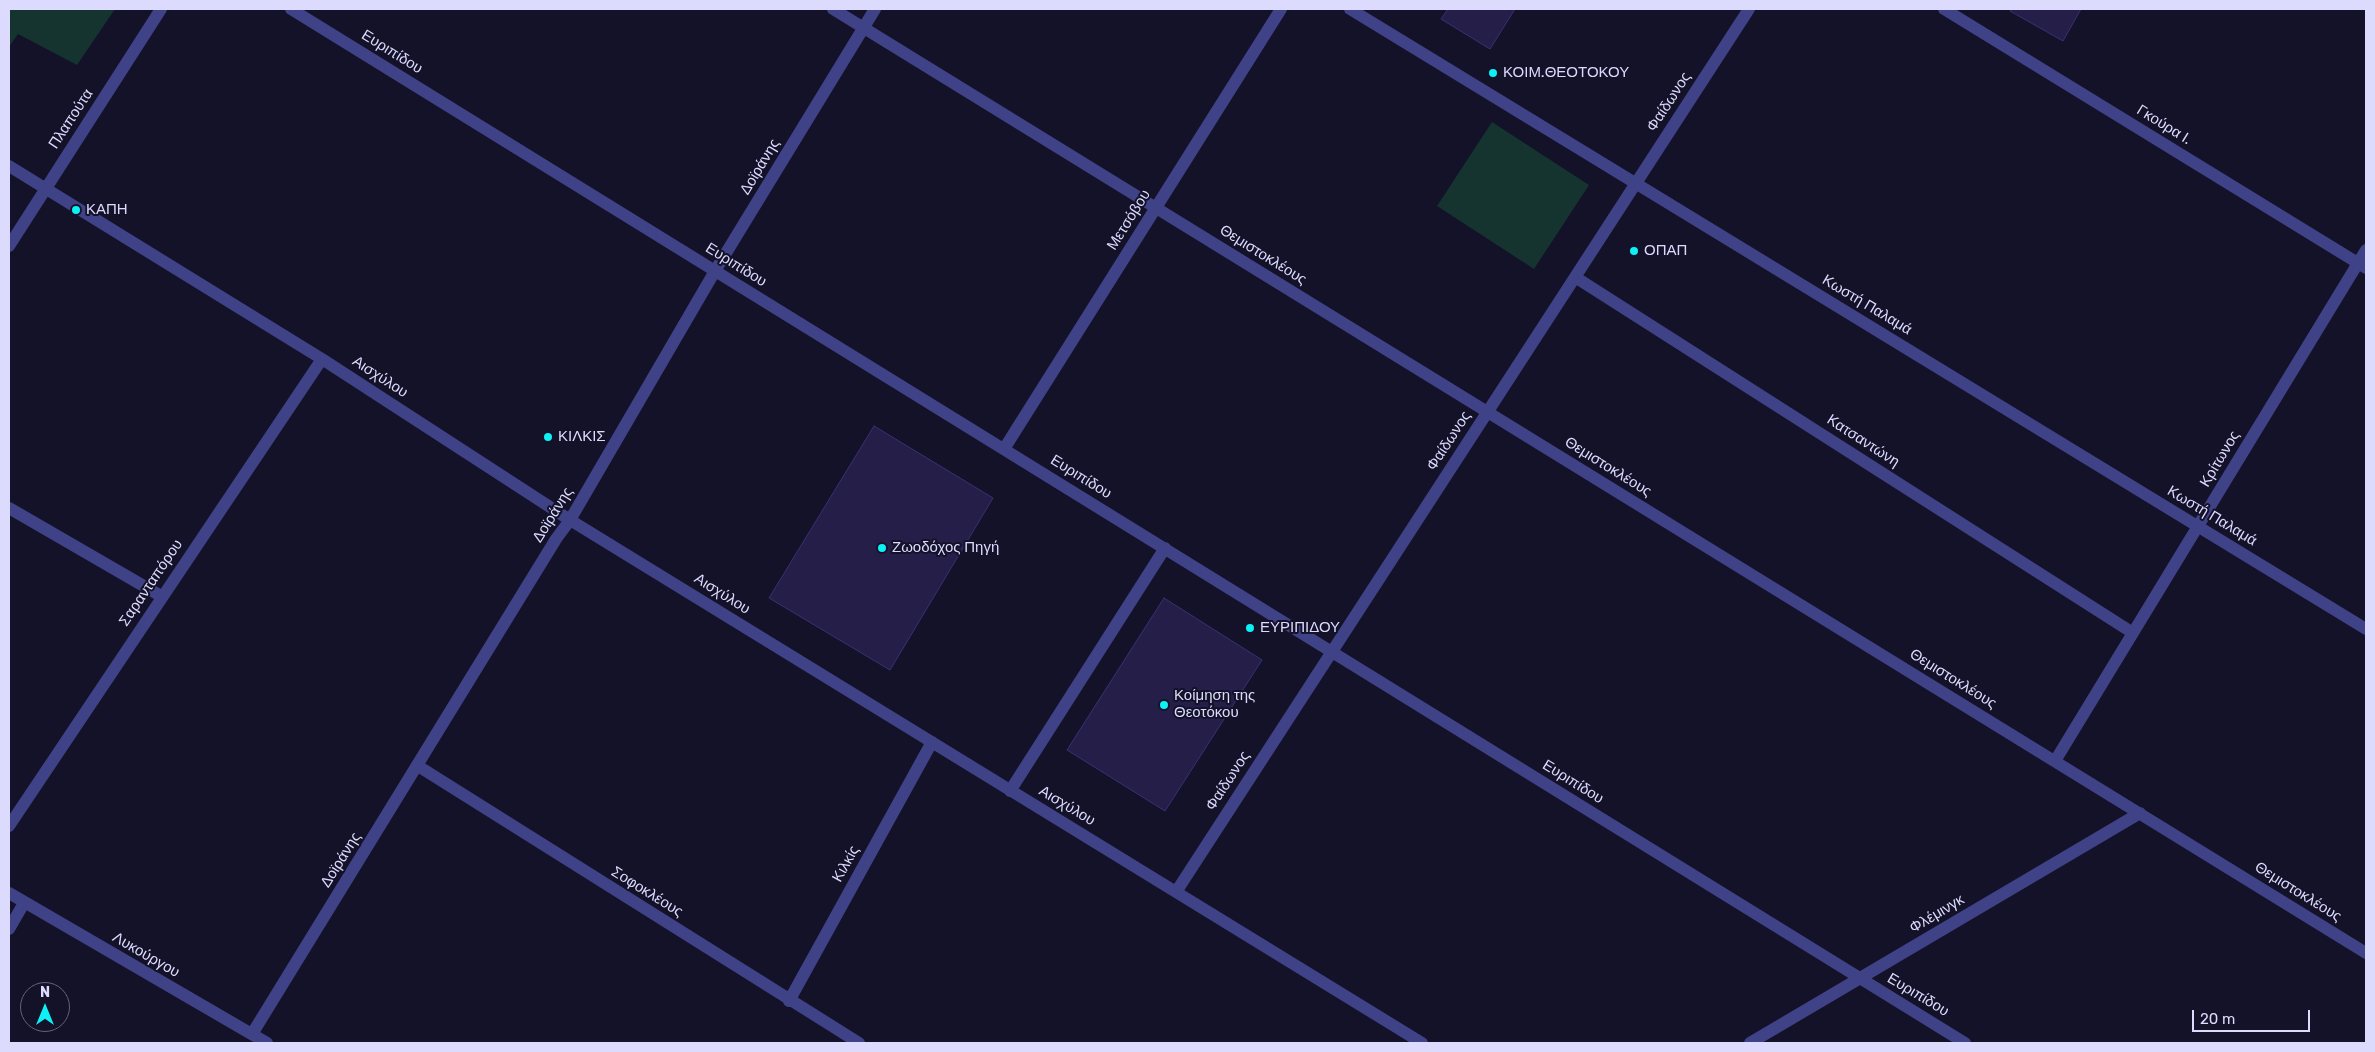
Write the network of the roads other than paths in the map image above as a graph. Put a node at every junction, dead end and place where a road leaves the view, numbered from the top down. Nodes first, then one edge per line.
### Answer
1 (161, 9) edge
2 (291, 9) edge
3 (833, 9) edge
4 (875, 9) edge
5 (1281, 9) edge
6 (1350, 9) edge
7 (1748, 9) edge
8 (1944, 9) edge
9 (863, 28) junction
10 (9, 166) edge
11 (1636, 183) junction
12 (46, 188) junction
13 (1156, 208) junction
14 (9, 246) edge
15 (2366, 250) edge
16 (2362, 266) edge
17 (715, 271) junction
18 (1575, 277) junction
19 (322, 359) junction
20 (1487, 412) junction
21 (1004, 449) junction
22 (9, 508) edge
23 (570, 520) junction
24 (2198, 526) junction
25 (1165, 548) junction
26 (161, 596) junction
27 (2366, 629) edge
28 (2133, 634) junction
29 (1332, 651) junction
30 (932, 742) junction
31 (2055, 761) junction
32 (418, 766) junction
33 (1010, 791) junction
34 (2140, 813) junction
35 (9, 826) edge
36 (1176, 892) junction
37 (9, 893) edge
38 (24, 903) junction
39 (9, 929) edge
40 (2366, 953) edge
41 (1859, 979) junction
42 (788, 1000) junction
43 (252, 1034) junction
44 (267, 1043) edge
45 (860, 1043) edge
46 (1422, 1043) edge
47 (1750, 1043) edge
48 (1965, 1043) edge

1 - 12 street, Πλαπούτα
2 - 17 street, Ευριπίδου
3 - 9 street, Θεμιστοκλέους
4 - 9 street, Δοϊράνης
5 - 13 street, Μετσόβου
6 - 11 street, Κωστή Παλαμά
7 - 11 street, Φαίδωνος
8 - 16 street, Γκούρα Ι.
9 - 13 street, Θεμιστοκλέους
9 - 17 street, Δοϊράνης
10 - 12 street, Αισχύλου
11 - 18 street, Φαίδωνος
11 - 24 street, Κωστή Παλαμά
12 - 14 street, Πλαπούτα
12 - 19 street, Αισχύλου
13 - 20 street, Θεμιστοκλέους
13 - 21 street, Μετσόβου
15 - 16 street, Κρίτωνος
16 - 24 street, Κρίτωνος
17 - 21 street, Ευριπίδου
17 - 23 street, Δοϊράνης
18 - 20 street, Φαίδωνος
18 - 28 street, Κατσαντώνη
19 - 23 street, Αισχύλου
19 - 26 street, Σαρανταπόρου
20 - 29 street, Φαίδωνος
20 - 31 street, Θεμιστοκλέους
21 - 25 street, Ευριπίδου
22 - 26 street
23 - 30 street, Αισχύλου
23 - 32 street, Δοϊράνης
24 - 27 street, Κωστή Παλαμά
24 - 28 street, Κρίτωνος
25 - 29 street, Ευριπίδου
25 - 33 street
26 - 35 street, Σαρανταπόρου
28 - 31 street, Κρίτωνος
29 - 36 street, Φαίδωνος
29 - 41 street, Ευριπίδου
30 - 33 street, Αισχύλου
30 - 42 street, Κιλκίς
31 - 34 street, Θεμιστοκλέους
32 - 42 street, Σοφοκλέους
32 - 43 street, Δοϊράνης
33 - 36 street, Αισχύλου
34 - 40 street, Θεμιστοκλέους
34 - 41 street, Φλέμινγκ
36 - 46 street, Αισχύλου
37 - 38 street, Λυκούργου
38 - 39 street
38 - 43 street, Λυκούργου
41 - 47 street, Φλέμινγκ
41 - 48 street, Ευριπίδου
42 - 45 street, Σοφοκλέους
43 - 44 street, Λυκούργου

